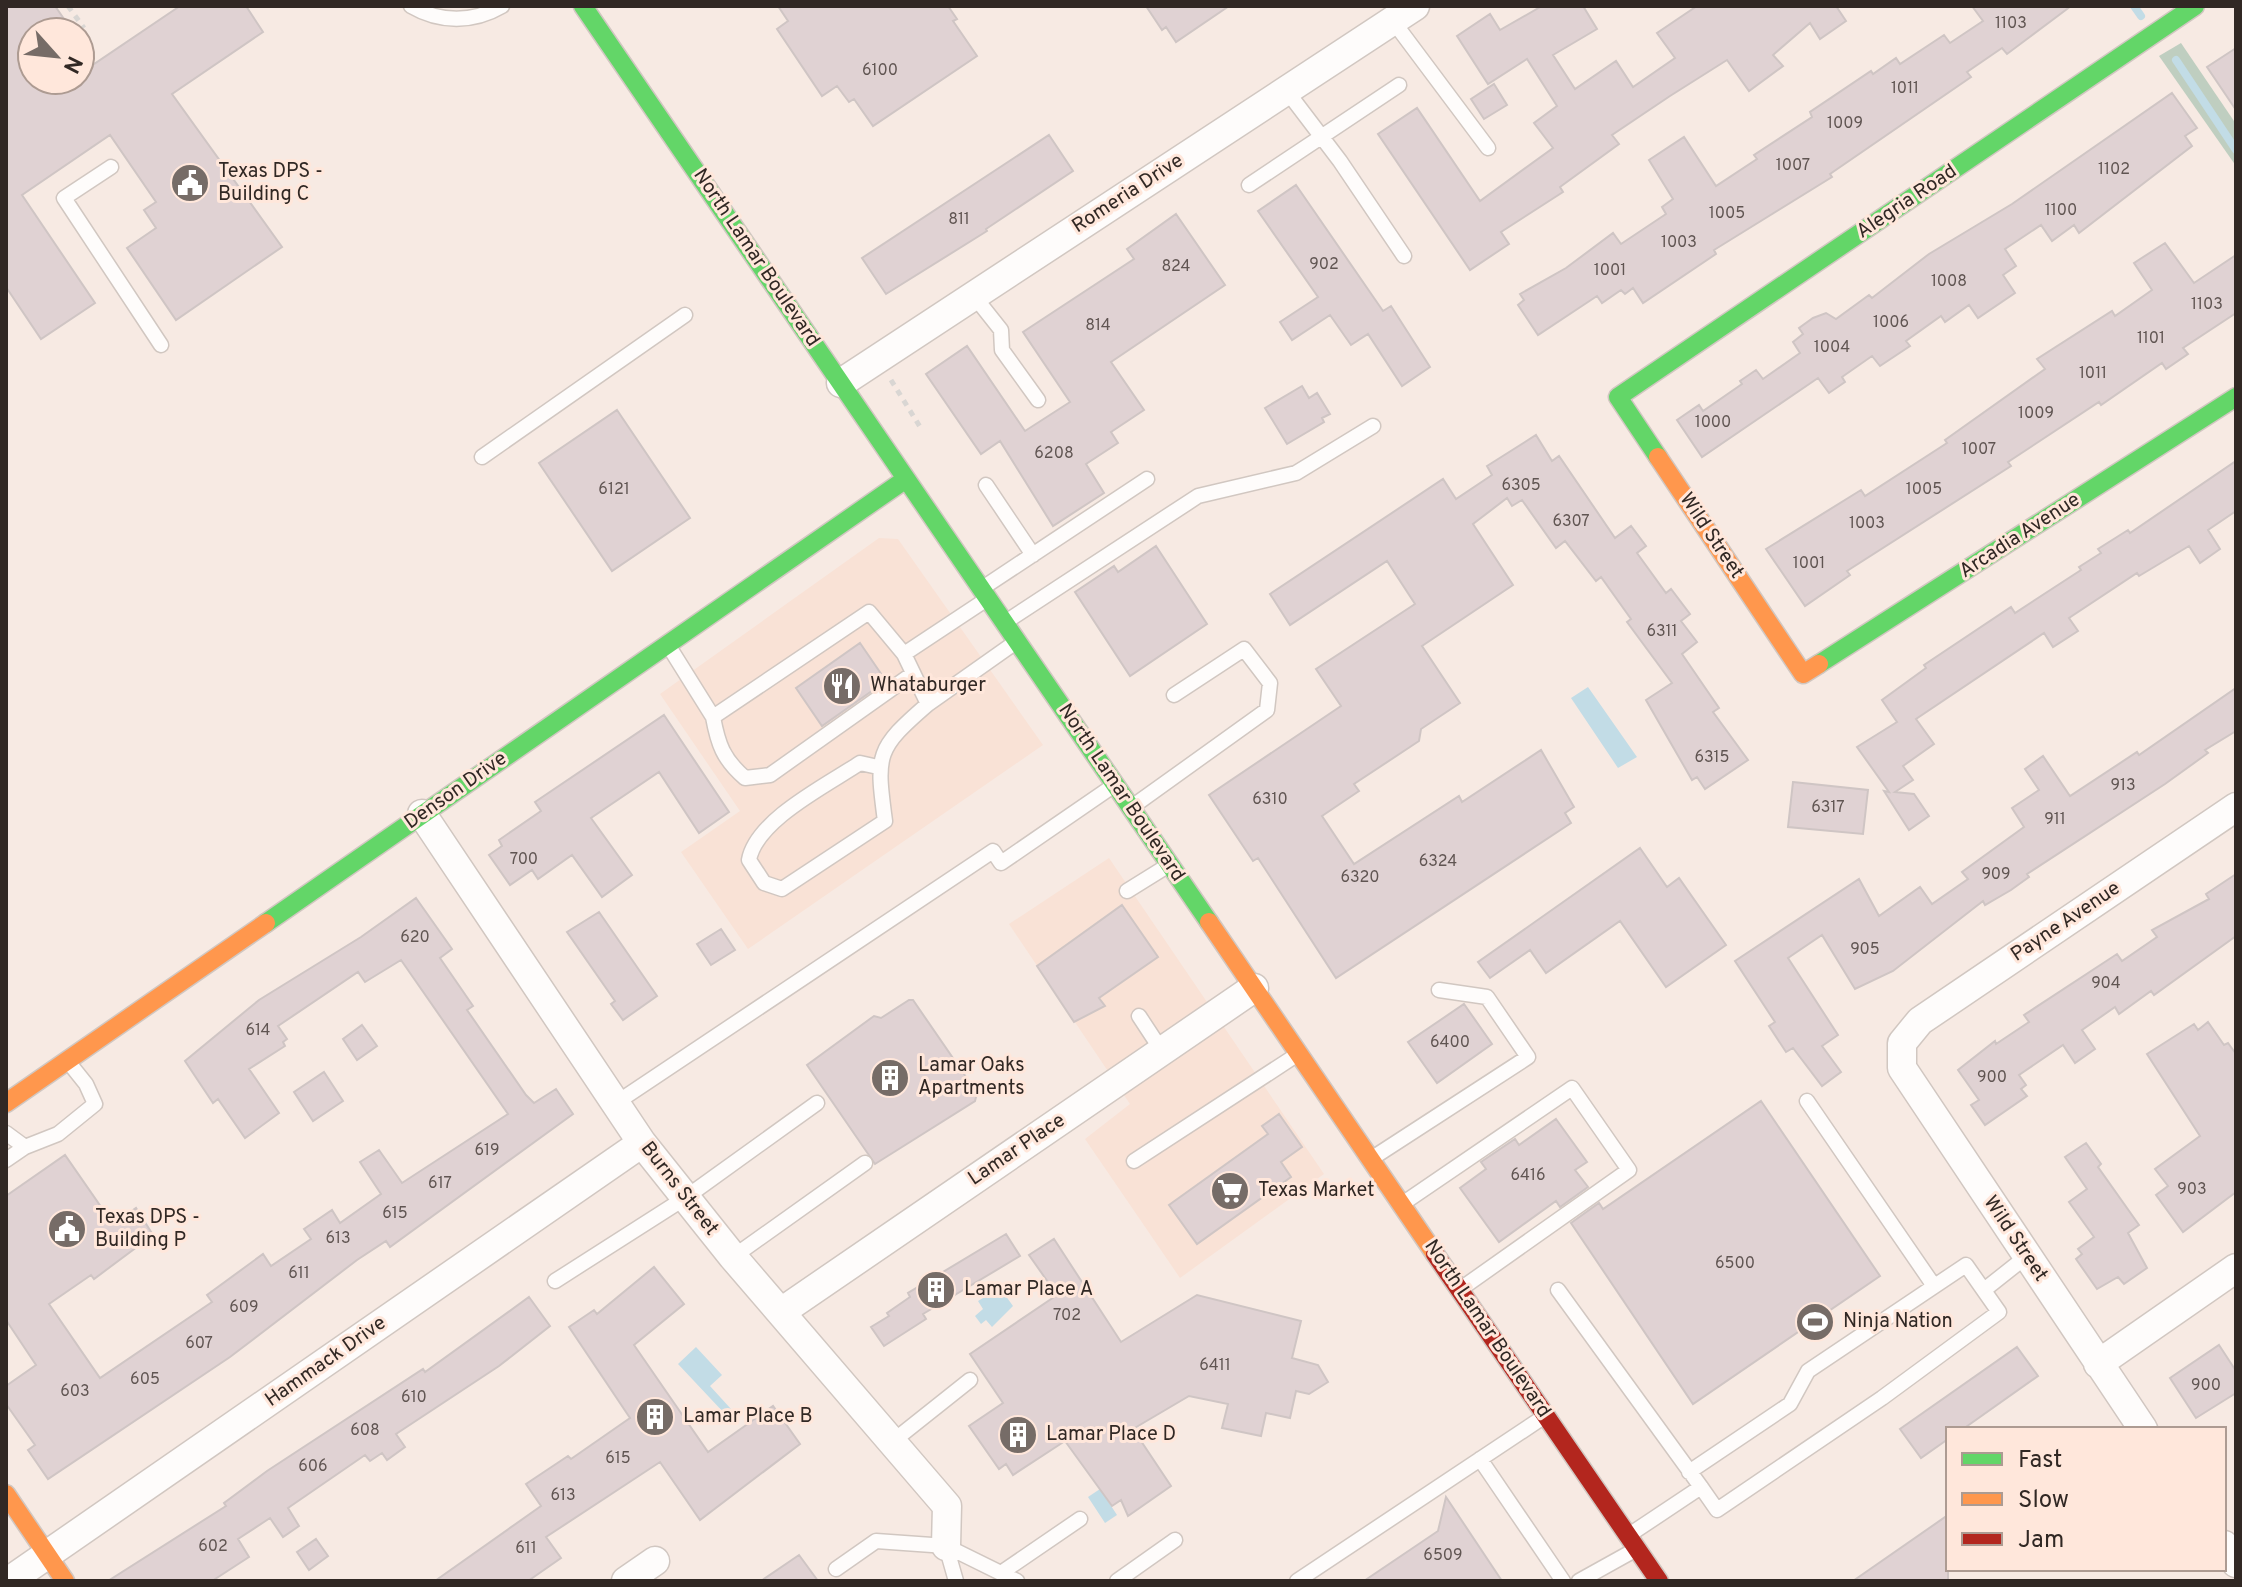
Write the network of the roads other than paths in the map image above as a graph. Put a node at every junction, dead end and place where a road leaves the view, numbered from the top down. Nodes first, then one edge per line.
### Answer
1 (411, 6) edge
2 (502, 6) edge
3 (2195, 6) edge
4 (591, 9) edge
5 (1404, 13) edge
6 (1399, 85) dead end
7 (1286, 90) junction
8 (1321, 136) junction
9 (1488, 148) dead end
10 (111, 167) dead end
11 (1249, 185) dead end
12 (1404, 256) dead end
13 (974, 296) junction
14 (685, 315) dead end
15 (161, 345) dead end
16 (841, 383) junction
17 (1618, 397) joint
18 (2236, 397) edge
19 (1038, 400) dead end
20 (1373, 426) dead end
21 (482, 457) dead end
22 (906, 479) junction
23 (1147, 479) dead end
24 (986, 485) dead end
25 (1033, 555) junction
26 (984, 594) junction
27 (1004, 622) junction
28 (1017, 641) junction
29 (667, 645) junction
30 (904, 654) junction
31 (1803, 674) joint
32 (911, 675) junction
33 (1174, 695) dead end
34 (928, 704) junction
35 (713, 717) junction
36 (878, 767) junction
37 (1115, 785) junction
38 (2236, 807) edge
39 (1131, 808) junction
40 (422, 814) junction
41 (1170, 865) junction
42 (1127, 891) dead end
43 (1254, 988) junction
44 (1439, 990) dead end
45 (1139, 1016) dead end
46 (1902, 1043) joint
47 (1162, 1051) junction
48 (1298, 1053) junction
49 (67, 1060) junction
50 (1807, 1101) dead end
51 (6, 1103) edge
52 (616, 1103) junction
53 (817, 1103) dead end
54 (6, 1133) edge
55 (642, 1143) junction
56 (25, 1147) junction
57 (1371, 1159) junction
58 (6, 1160) edge
59 (1134, 1161) dead end
60 (865, 1163) dead end
61 (685, 1198) junction
62 (1402, 1204) junction
63 (2027, 1256) junction
64 (733, 1257) junction
65 (2236, 1268) edge
66 (555, 1281) dead end
67 (1934, 1286) junction
68 (1460, 1289) junction
69 (1558, 1290) dead end
70 (1984, 1290) junction
71 (781, 1312) junction
72 (2098, 1364) junction
73 (970, 1380) dead end
74 (1546, 1415) junction
75 (2142, 1427) edge
76 (892, 1442) junction
77 (1480, 1459) junction
78 (1689, 1472) junction
79 (1701, 1487) junction
80 (6, 1494) edge
81 (1080, 1519) dead end
82 (1175, 1540) dead end
83 (1633, 1543) junction
84 (946, 1546) junction
85 (47, 1555) junction
86 (655, 1561) dead end
87 (836, 1569) dead end
88 (1001, 1573) junction
89 (9, 1581) edge
90 (65, 1581) edge
91 (626, 1581) edge
92 (956, 1581) edge
93 (1017, 1581) edge
94 (1117, 1581) edge
95 (1297, 1581) edge
96 (1563, 1581) edge
97 (1579, 1581) edge
98 (1659, 1581) edge

1 - 2 lane
3 - 17 street, Alegria Road
4 - 16 street, North Lamar Boulevard
5 - 7 street, Romeria Drive
5 - 9 lane
6 - 8 lane
7 - 8 lane
7 - 13 street, Romeria Drive
8 - 11 lane
8 - 12 lane
10 - 15 lane
13 - 16 street, Romeria Drive
13 - 19 lane
14 - 21 lane
16 - 22 street, North Lamar Boulevard
17 - 31 street, Wild Street
18 - 31 street, Arcadia Avenue
20 - 27 lane
22 - 26 street, North Lamar Boulevard
22 - 29 street, Denson Drive
23 - 25 lane
24 - 25 lane
25 - 26 lane
26 - 27 street, North Lamar Boulevard
26 - 30 lane
27 - 28 street, North Lamar Boulevard
28 - 34 lane
28 - 37 street, North Lamar Boulevard
29 - 35 lane
29 - 40 street, Denson Drive
30 - 32 lane
30 - 35 lane
32 - 34 lane
32 - 35 lane
33 - 39 lane
34 - 36 lane
36 - 36 lane
37 - 39 street, North Lamar Boulevard
37 - 52 lane
38 - 46 street, Payne Avenue
39 - 41 street, North Lamar Boulevard
40 - 49 street, Denson Drive
40 - 52 street, Burns Street
41 - 42 lane
41 - 43 street, North Lamar Boulevard
43 - 47 street, Lamar Place
43 - 48 street, North Lamar Boulevard
44 - 57 lane
45 - 47 lane
46 - 63 street, Wild Street
47 - 71 street, Lamar Place
48 - 57 street, North Lamar Boulevard
48 - 59 lane
49 - 51 street, Denson Drive
49 - 56 lane
50 - 67 lane
52 - 55 street, Burns Street
53 - 61 lane
54 - 56 lane
55 - 61 street, Burns Street
55 - 85 street, Hammack Drive
56 - 58 lane
57 - 62 street, North Lamar Boulevard
60 - 64 lane
61 - 64 street, Burns Street
61 - 66 lane
62 - 68 street, North Lamar Boulevard
62 - 68 lane
63 - 70 lane
63 - 72 street, Wild Street
64 - 71 street, Burns Street
65 - 72 street
67 - 70 lane
67 - 78 lane
68 - 74 street, North Lamar Boulevard
69 - 78 lane
70 - 79 lane
71 - 76 street, Burns Street
72 - 75 street, Wild Street
73 - 76 lane
74 - 77 lane
74 - 83 street, North Lamar Boulevard
76 - 84 street, Burns Street
77 - 95 lane
77 - 96 lane
78 - 79 lane
79 - 83 lane
80 - 85 street
81 - 88 lane
82 - 94 lane
83 - 97 lane
83 - 98 street, North Lamar Boulevard
84 - 87 lane
84 - 88 lane
84 - 92 lane
85 - 89 street, Hammack Drive
85 - 90 street
86 - 91 street
88 - 93 lane

